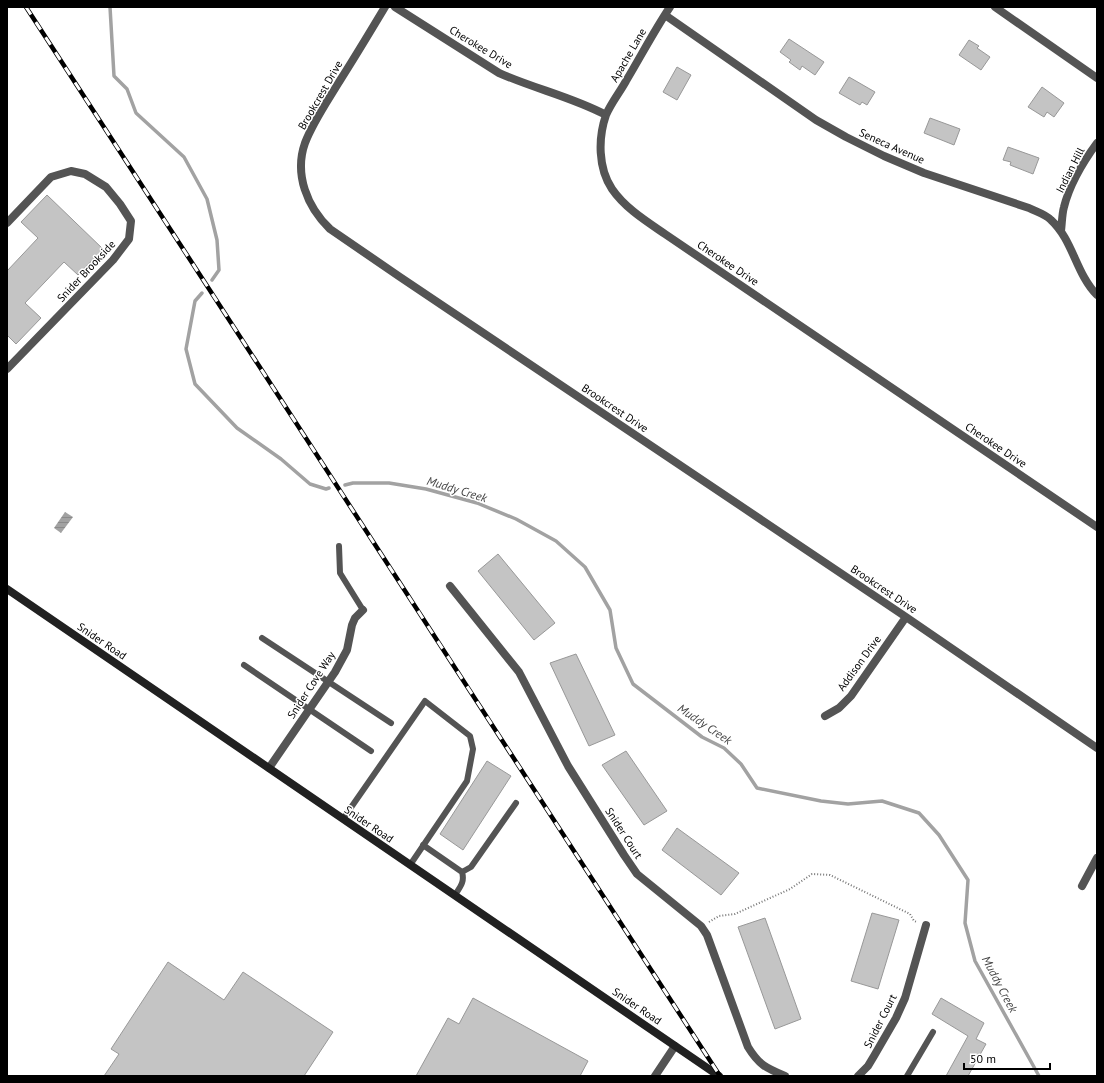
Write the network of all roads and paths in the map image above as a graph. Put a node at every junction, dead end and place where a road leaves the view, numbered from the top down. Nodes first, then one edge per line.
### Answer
1 (385, 7) edge
2 (395, 7) edge
3 (670, 7) edge
4 (995, 7) edge
5 (665, 15) junction
6 (1097, 78) edge
7 (606, 115) junction
8 (1097, 142) edge
9 (7, 224) edge
10 (1061, 231) junction
11 (1097, 295) edge
12 (7, 369) edge
13 (1097, 527) edge
14 (338, 546) dead end
15 (450, 586) dead end
16 (7, 589) edge
17 (362, 610) joint
18 (906, 617) junction
19 (262, 638) dead end
20 (244, 665) dead end
21 (329, 681) junction
22 (310, 709) junction
23 (825, 716) dead end
24 (391, 723) dead end
25 (1097, 748) edge
26 (371, 751) dead end
27 (269, 768) junction
28 (516, 803) dead end
29 (343, 819) junction
30 (423, 845) junction
31 (1097, 858) edge
32 (410, 865) junction
33 (462, 872) junction
34 (1082, 886) dead end
35 (455, 895) junction
36 (926, 925) joint
37 (701, 926) junction
38 (932, 1032) dead end
39 (675, 1046) junction
40 (654, 1076) edge
41 (720, 1076) edge
42 (785, 1076) edge
43 (858, 1076) edge
44 (907, 1076) edge

1 - 18 street, Brookcrest Drive
2 - 7 street, Cherokee Drive
3 - 5 street, Apache Lane
4 - 6 street
5 - 7 street, Apache Lane
5 - 10 street, Seneca Avenue
7 - 13 street, Cherokee Drive
8 - 10 street, Indian Hill
9 - 12 street, Snider Brookside
10 - 11 street, Seneca Avenue
14 - 17 lane
15 - 37 street, Snider Court
16 - 27 street, Snider Road
17 - 21 street, Snider Cove Way
18 - 23 street, Addison Drive
18 - 25 street, Brookcrest Drive
19 - 21 lane
20 - 22 lane
21 - 22 street, Snider Cove Way
21 - 24 lane
22 - 26 lane
22 - 27 street, Snider Cove Way
27 - 29 street, Snider Road
28 - 33 lane
29 - 30 lane
29 - 32 street, Snider Road
30 - 32 lane
30 - 33 lane
31 - 34 street
32 - 35 street, Snider Road
33 - 35 lane
35 - 39 street, Snider Road
36 - 37 path
36 - 43 street, Snider Court
37 - 42 street, Snider Court
38 - 44 lane
39 - 40 street
39 - 41 street, Snider Road

